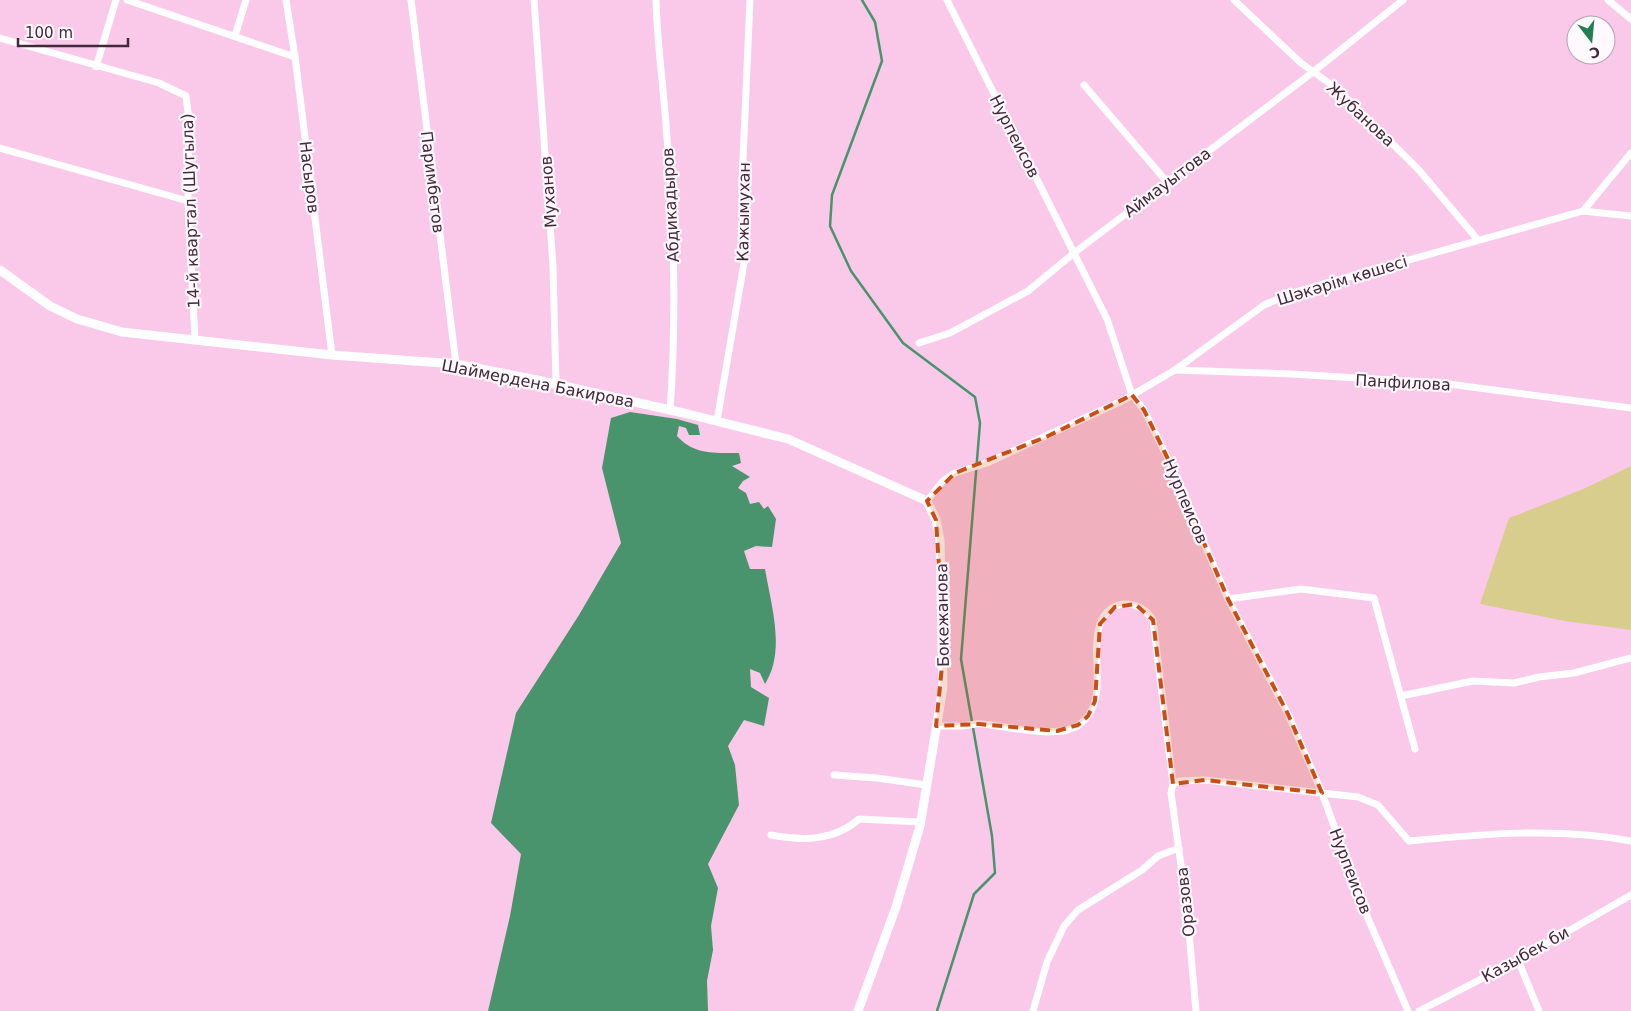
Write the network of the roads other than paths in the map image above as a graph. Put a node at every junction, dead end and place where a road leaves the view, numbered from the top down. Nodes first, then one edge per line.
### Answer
1 (116, 0) edge
2 (128, 0) edge
3 (246, 0) edge
4 (286, 0) edge
5 (411, 0) edge
6 (534, 0) edge
7 (656, 0) edge
8 (750, 0) edge
9 (948, 0) edge
10 (1234, 0) edge
11 (1403, 0) edge
12 (1608, 0) edge
13 (1631, 19) edge
14 (235, 36) junction
15 (0, 38) edge
16 (295, 56) junction
17 (96, 67) junction
18 (1313, 72) junction
19 (1084, 85) dead end
20 (0, 148) edge
21 (1631, 153) edge
22 (1167, 182) junction
23 (188, 201) junction
24 (1583, 211) junction
25 (1631, 216) edge
26 (1478, 240) junction
27 (1074, 252) junction
28 (0, 270) edge
29 (195, 340) junction
30 (919, 343) dead end
31 (332, 355) junction
32 (456, 364) junction
33 (1175, 370) junction
34 (556, 384) junction
35 (1132, 395) junction
36 (1631, 408) edge
37 (670, 410) junction
38 (717, 421) junction
39 (927, 501) junction
40 (1228, 599) junction
41 (1631, 658) edge
42 (1401, 696) junction
43 (936, 726) junction
44 (1416, 749) dead end
45 (834, 775) dead end
46 (1173, 784) junction
47 (926, 785) junction
48 (1322, 793) junction
49 (920, 822) junction
50 (771, 835) dead end
51 (1631, 841) edge
52 (1179, 848) junction
53 (1631, 896) edge
54 (1518, 960) junction
55 (858, 1011) edge
56 (1033, 1011) edge
57 (1196, 1011) edge
58 (1408, 1011) edge
59 (1419, 1011) edge
60 (1539, 1011) edge

1 - 17 street
2 - 14 street
3 - 14 street
4 - 16 street, Насыров
5 - 32 street, Паримбетов
6 - 34 street, Муханов
7 - 37 street, Абдикадыров
8 - 38 street, Кажымухан
9 - 27 street, Нурпеисов
10 - 18 street, Жубанова
11 - 18 street, Аймауытова
12 - 13 street
14 - 16 street
15 - 17 street, 14-й квартал (Шугыла)
16 - 31 street, Насыров
17 - 23 street, 14-й квартал (Шугыла)
18 - 22 street, Аймауытова
18 - 26 street, Жубанова
19 - 22 street
20 - 23 street
21 - 24 street
22 - 27 street, Аймауытова
23 - 29 street, 14-й квартал (Шугыла)
24 - 25 street, Шәкәрім көшесі
24 - 26 street, Шәкәрім көшесі
26 - 33 street, Шәкәрім көшесі
27 - 30 street, Аймауытова
27 - 35 street, Нурпеисов
28 - 29 street, Шаймердена Бакирова
29 - 31 street, Шаймердена Бакирова
31 - 32 street, Шаймердена Бакирова
32 - 34 street, Шаймердена Бакирова
33 - 35 street, Шәкәрім көшесі
33 - 36 street, Панфилова
34 - 37 street, Шаймердена Бакирова
35 - 39 street, Шәкәрім көшесі
35 - 40 street, Нурпеисов
37 - 38 street, Шаймердена Бакирова
38 - 39 street, Шаймердена Бакирова
39 - 43 street, Бокежанова
40 - 42 street
40 - 48 street, Нурпеисов
41 - 42 street
42 - 44 street
43 - 46 street
43 - 47 street, Бокежанова
45 - 47 street
46 - 48 street
46 - 52 street, Оразова
47 - 49 street, Бокежанова
48 - 51 street
48 - 58 street, Нурпеисов
49 - 50 street
49 - 55 street, Бокежанова
52 - 56 street
52 - 57 street, Оразова
53 - 54 street, Казыбек би
54 - 59 street, Казыбек би
54 - 60 street

